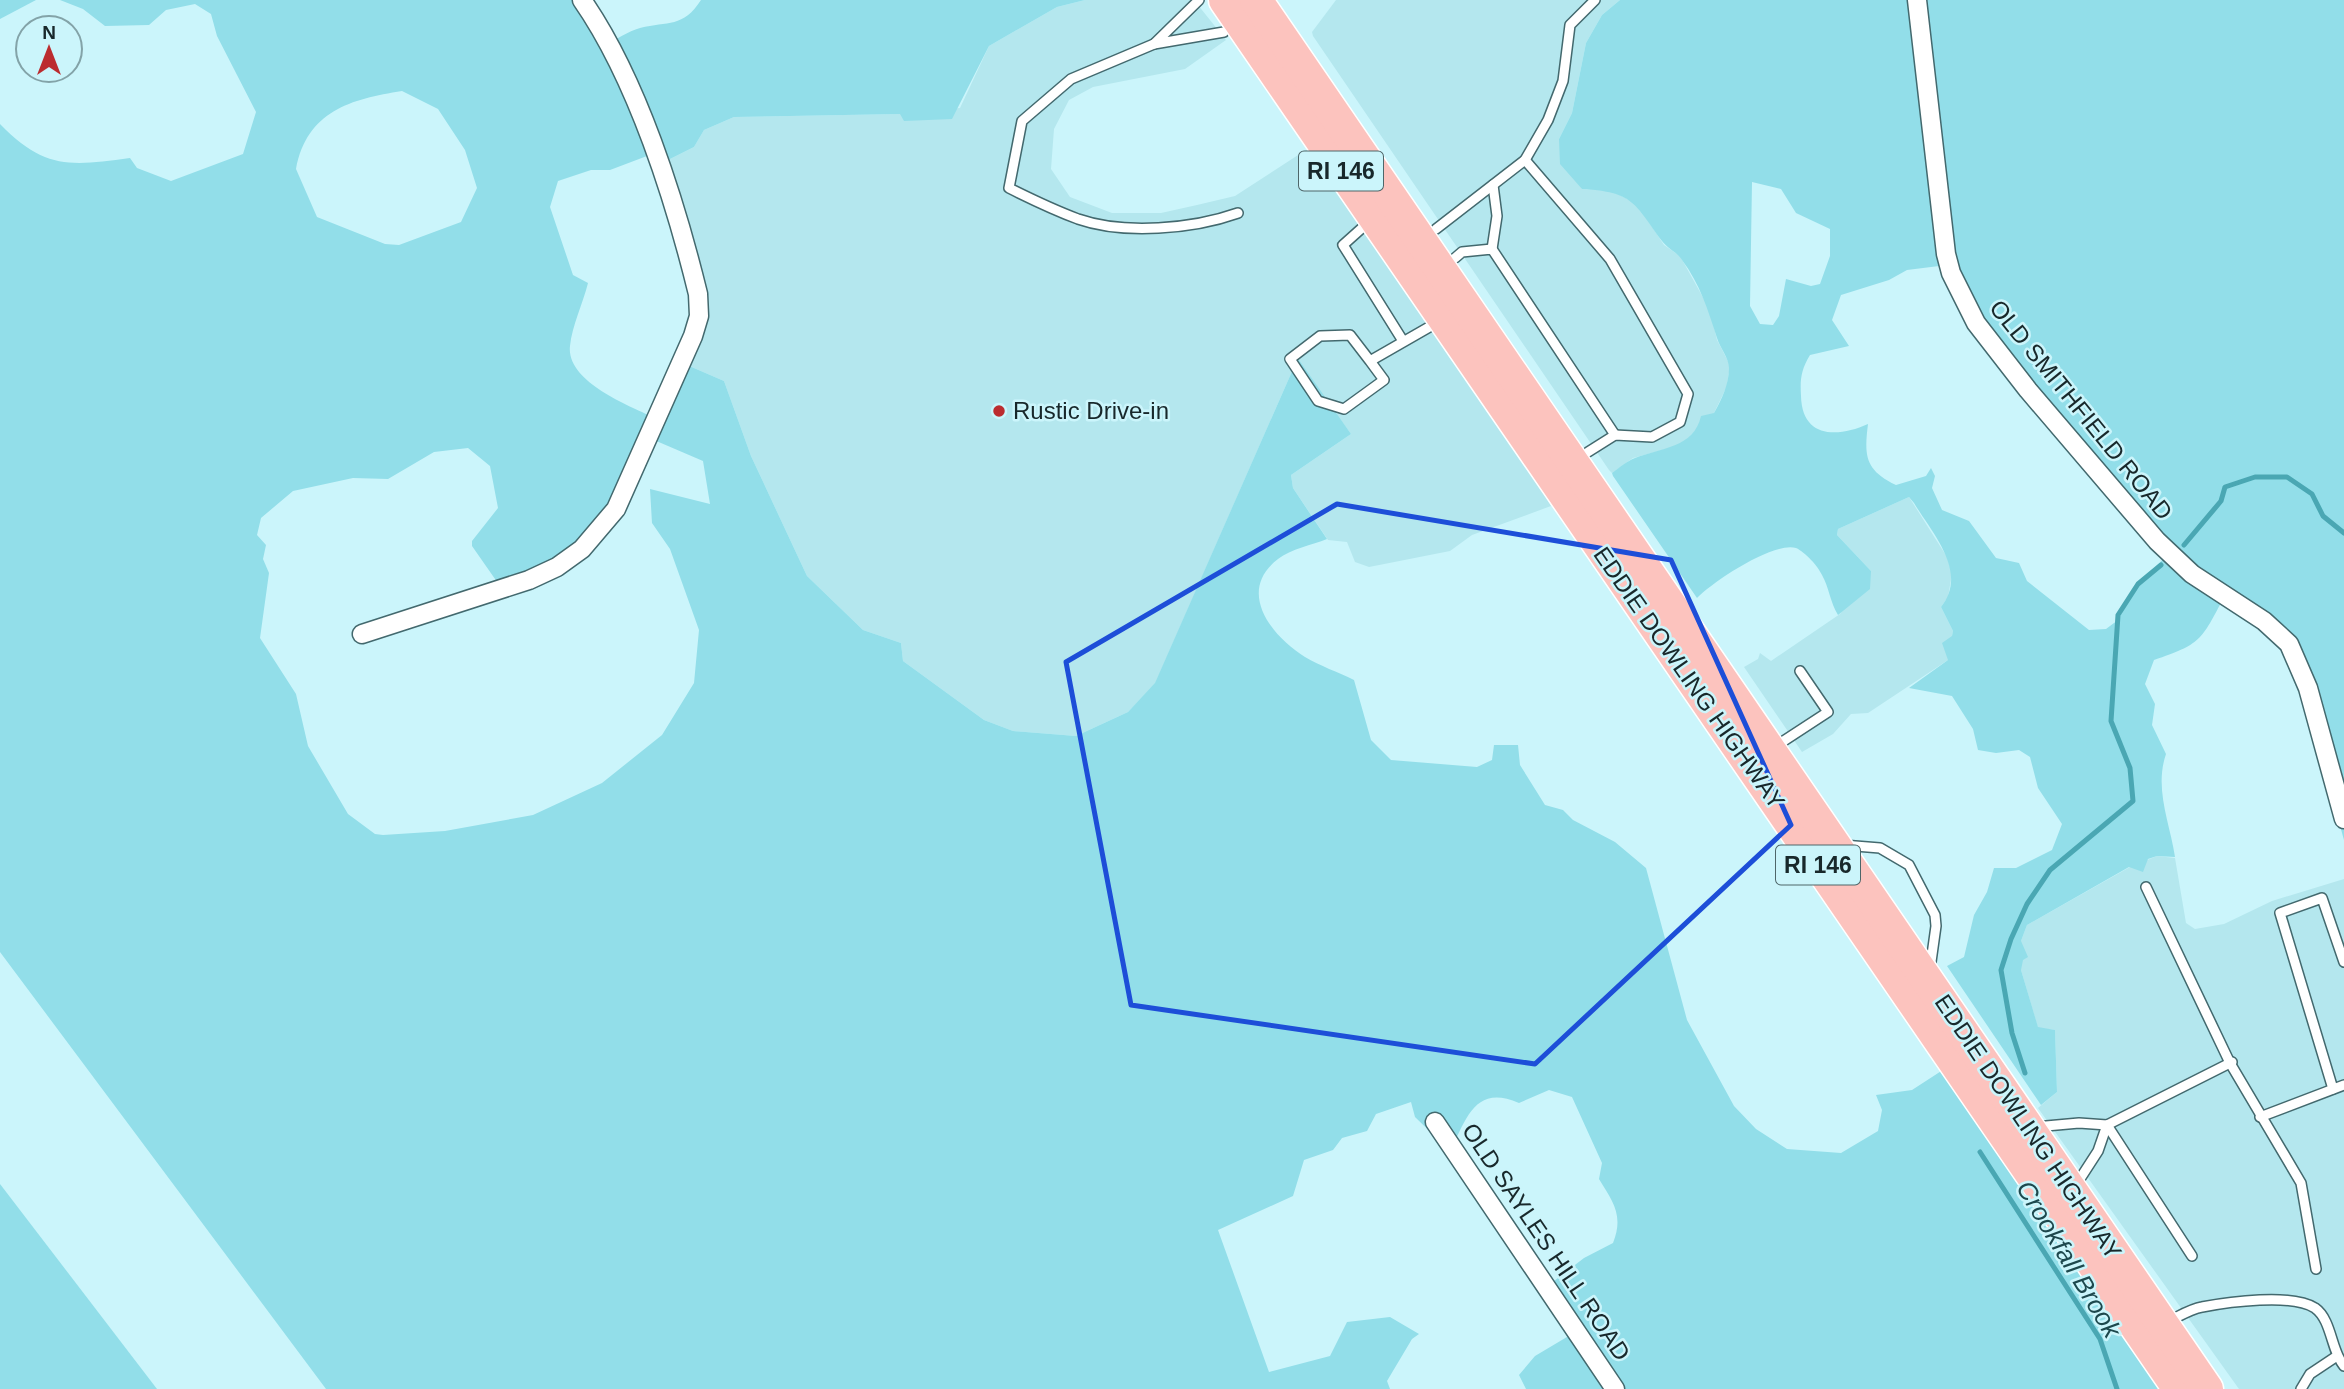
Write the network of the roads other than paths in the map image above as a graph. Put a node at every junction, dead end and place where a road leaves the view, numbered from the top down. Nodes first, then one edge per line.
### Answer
1 (582, 0) edge
2 (1201, 0) edge
3 (1225, 0) edge
4 (1256, 0) edge
5 (1278, 0) edge
6 (1595, 0) edge
7 (1917, 0) edge
8 (1224, 32) junction
9 (1154, 44) junction
10 (1525, 160) junction
11 (1493, 185) junction
12 (1238, 213) dead end
13 (1362, 228) junction
14 (1436, 229) junction
15 (1492, 249) junction
16 (1455, 258) junction
17 (1448, 331) junction
18 (1403, 341) junction
19 (1370, 360) junction
20 (1615, 435) junction
21 (1588, 452) junction
22 (362, 634) dead end
23 (1800, 671) dead end
24 (1776, 746) junction
25 (1802, 796) junction
26 (2344, 819) edge
27 (1835, 845) junction
28 (2146, 887) dead end
29 (2344, 962) edge
30 (1926, 977) junction
31 (2231, 1063) junction
32 (2344, 1085) edge
33 (2333, 1089) junction
34 (2260, 1117) junction
35 (1435, 1122) dead end
36 (2107, 1125) junction
37 (2027, 1127) junction
38 (2072, 1193) junction
39 (2192, 1256) dead end
40 (2316, 1269) dead end
41 (2162, 1324) junction
42 (2337, 1356) junction
43 (2344, 1366) edge
44 (1615, 1389) edge
45 (2179, 1389) edge
46 (2207, 1389) edge
47 (2301, 1389) edge

1 - 22 street
2 - 8 highway
2 - 9 lane
3 - 17 highway, EDDIE DOWLING HIGHWAY / RI 146
4 - 25 highway, EDDIE DOWLING HIGHWAY / RI 146
5 - 14 highway
6 - 10 lane
7 - 26 street, OLD SMITHFIELD ROAD
8 - 9 lane
8 - 13 highway
9 - 12 lane
10 - 11 lane
10 - 20 lane
11 - 14 lane
11 - 15 lane
13 - 17 highway
13 - 18 lane
14 - 16 highway
15 - 16 lane
15 - 20 lane
16 - 21 highway
17 - 18 lane
17 - 45 highway, EDDIE DOWLING HIGHWAY / RI 146
18 - 19 lane
19 - 19 lane
20 - 21 lane
21 - 24 highway
23 - 24 lane
24 - 25 highway
25 - 27 highway, EDDIE DOWLING HIGHWAY / RI 146
27 - 30 highway, EDDIE DOWLING HIGHWAY / RI 146
27 - 30 lane
28 - 31 lane
29 - 33 lane
30 - 37 highway, EDDIE DOWLING HIGHWAY / RI 146
31 - 34 lane
31 - 36 lane
32 - 33 lane
33 - 34 lane
34 - 40 lane
35 - 44 street, OLD SAYLES HILL ROAD
36 - 37 lane
36 - 38 lane
36 - 39 lane
37 - 38 highway, EDDIE DOWLING HIGHWAY / RI 146
38 - 41 highway, EDDIE DOWLING HIGHWAY / RI 146
41 - 42 lane
41 - 46 highway, EDDIE DOWLING HIGHWAY / RI 146
42 - 43 lane
42 - 47 lane

